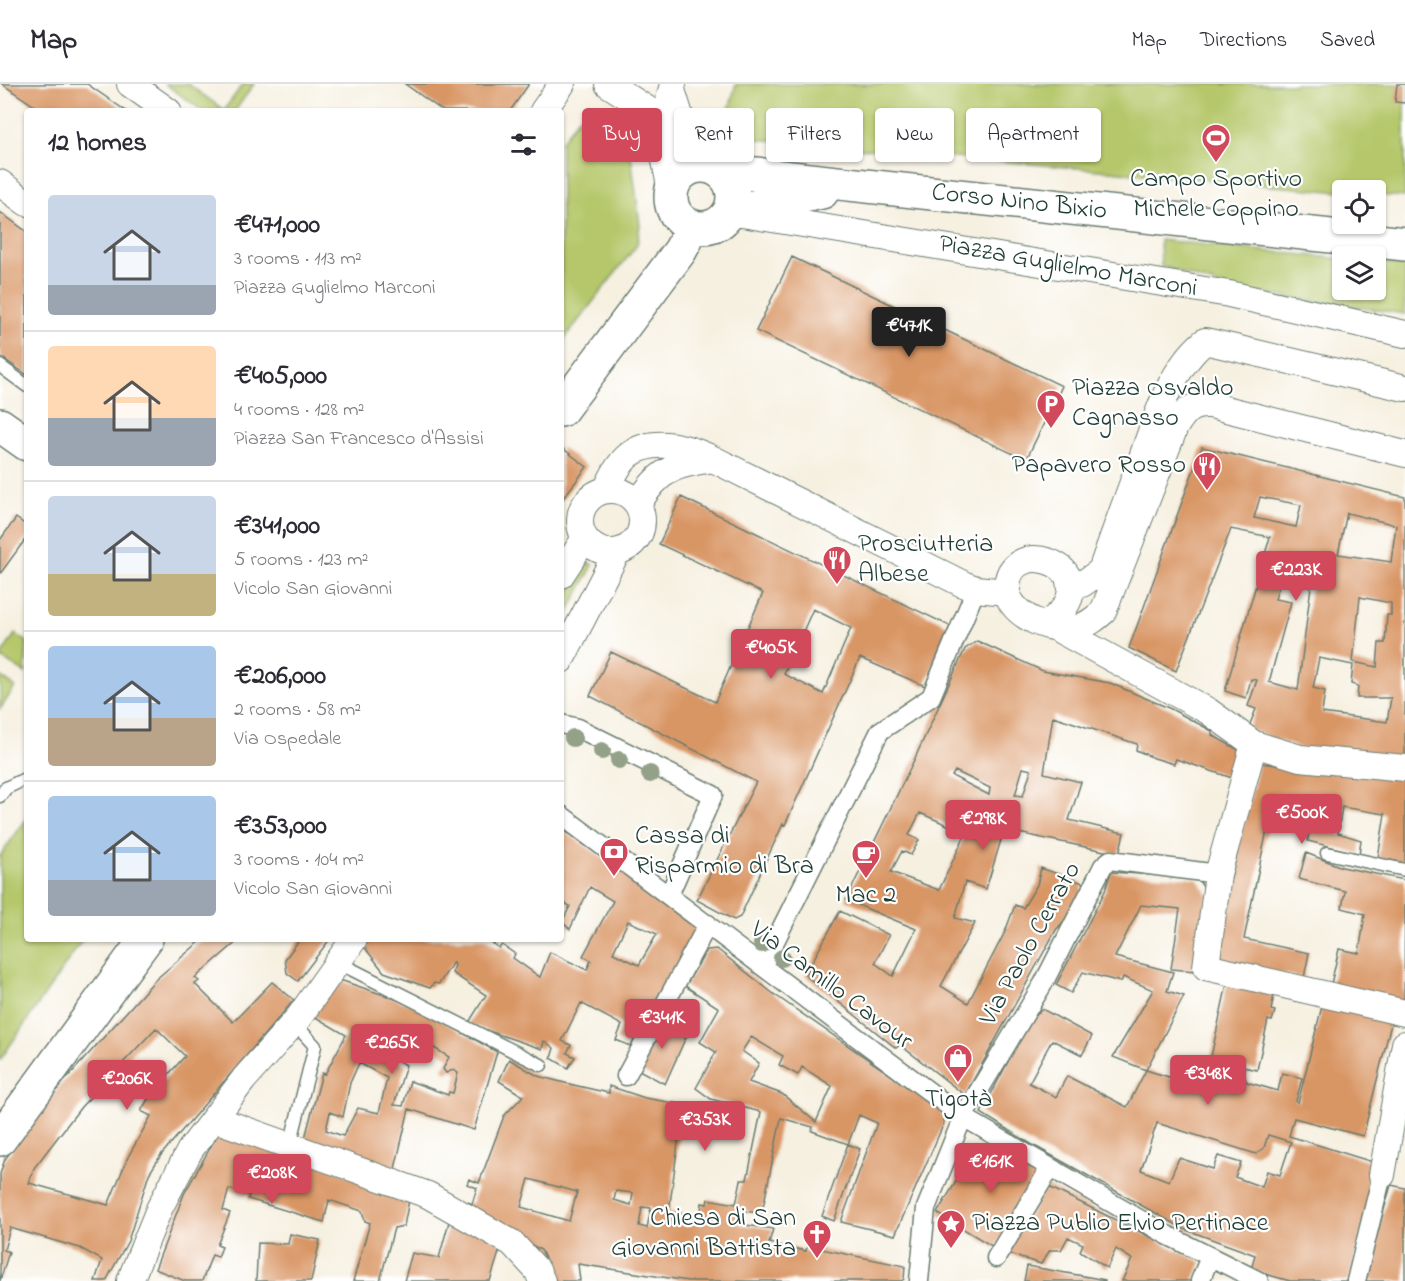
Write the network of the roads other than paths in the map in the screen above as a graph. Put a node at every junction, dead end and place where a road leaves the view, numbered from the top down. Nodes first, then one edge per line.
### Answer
1 (130, 84) edge
2 (562, 84) edge
3 (608, 84) edge
4 (673, 87) edge
5 (164, 108) edge
6 (545, 108) edge
7 (664, 120) junction
8 (709, 168) junction
9 (0, 183) edge
10 (883, 187) junction
11 (671, 191) junction
12 (24, 201) edge
13 (730, 212) junction
14 (693, 227) junction
15 (1405, 244) edge
16 (1405, 334) edge
17 (0, 366) edge
18 (24, 384) edge
19 (1405, 388) edge
20 (564, 402) edge
21 (0, 425) edge
22 (24, 442) edge
23 (1405, 453) edge
24 (713, 459) junction
25 (606, 490) junction
26 (638, 504) junction
27 (585, 538) junction
28 (617, 552) junction
29 (564, 570) edge
30 (1069, 582) junction
31 (976, 589) junction
32 (1007, 592) junction
33 (1047, 624) junction
34 (564, 654) edge
35 (564, 725) edge
36 (1254, 744) junction
37 (1405, 768) edge
38 (24, 780) edge
39 (0, 796) edge
40 (564, 817) edge
41 (1327, 853) dead end
42 (1405, 870) edge
43 (1218, 874) junction
44 (669, 895) junction
45 (708, 924) junction
46 (144, 942) edge
47 (352, 942) edge
48 (337, 962) junction
49 (763, 965) junction
50 (1405, 1013) edge
51 (294, 1023) junction
52 (1405, 1044) edge
53 (541, 1065) dead end
54 (626, 1076) dead end
55 (963, 1117) junction
56 (215, 1119) junction
57 (0, 1139) edge
58 (290, 1145) junction
59 (1050, 1168) junction
60 (1382, 1175) joint
61 (1210, 1257) junction
62 (996, 1258) dead end
63 (130, 1281) edge
64 (542, 1281) edge
65 (919, 1281) edge
66 (1200, 1281) edge
67 (1259, 1281) edge
68 (1356, 1281) edge

1 - 5 street
2 - 6 street
3 - 7 street
4 - 7 street
4 - 8 street
7 - 11 street
8 - 10 main road, Corso Nino Bixio
8 - 11 main road
8 - 13 main road
9 - 12 street
10 - 13 main road, Corso Nino Bixio
10 - 15 main road, Corso Nino Bixio
11 - 14 main road
13 - 14 main road
13 - 16 street, Piazza Guglielmo Marconi
14 - 20 main road
17 - 18 lane
19 - 30 street, Piazza Guglielmo Marconi
21 - 22 main road
23 - 33 street
24 - 25 street
24 - 26 street
24 - 31 street
25 - 26 street
25 - 27 street
26 - 28 street
27 - 28 street
27 - 29 street
28 - 34 street
30 - 32 street
30 - 33 street
31 - 32 street
31 - 49 street
32 - 33 street
33 - 36 street
35 - 44 street
36 - 37 street
36 - 43 street
38 - 39 lane
40 - 44 street, Via Camillo Cavour
41 - 42 lane
43 - 50 street
43 - 55 street, Via Paolo Cerrato
44 - 45 street, Via Camillo Cavour
45 - 49 street, Via Camillo Cavour
45 - 54 street
46 - 57 main road
47 - 48 street
48 - 51 street
48 - 53 lane
49 - 55 street, Via Camillo Cavour
51 - 56 street
51 - 58 lane
52 - 60 street
55 - 59 street, Via Camillo Cavour
55 - 65 street, Via Paolo Cerrato
56 - 58 street
56 - 63 street
58 - 64 street
59 - 61 street, Via Camillo Cavour
59 - 62 street
60 - 68 street
61 - 66 street
61 - 67 street, Via Camillo Cavour

